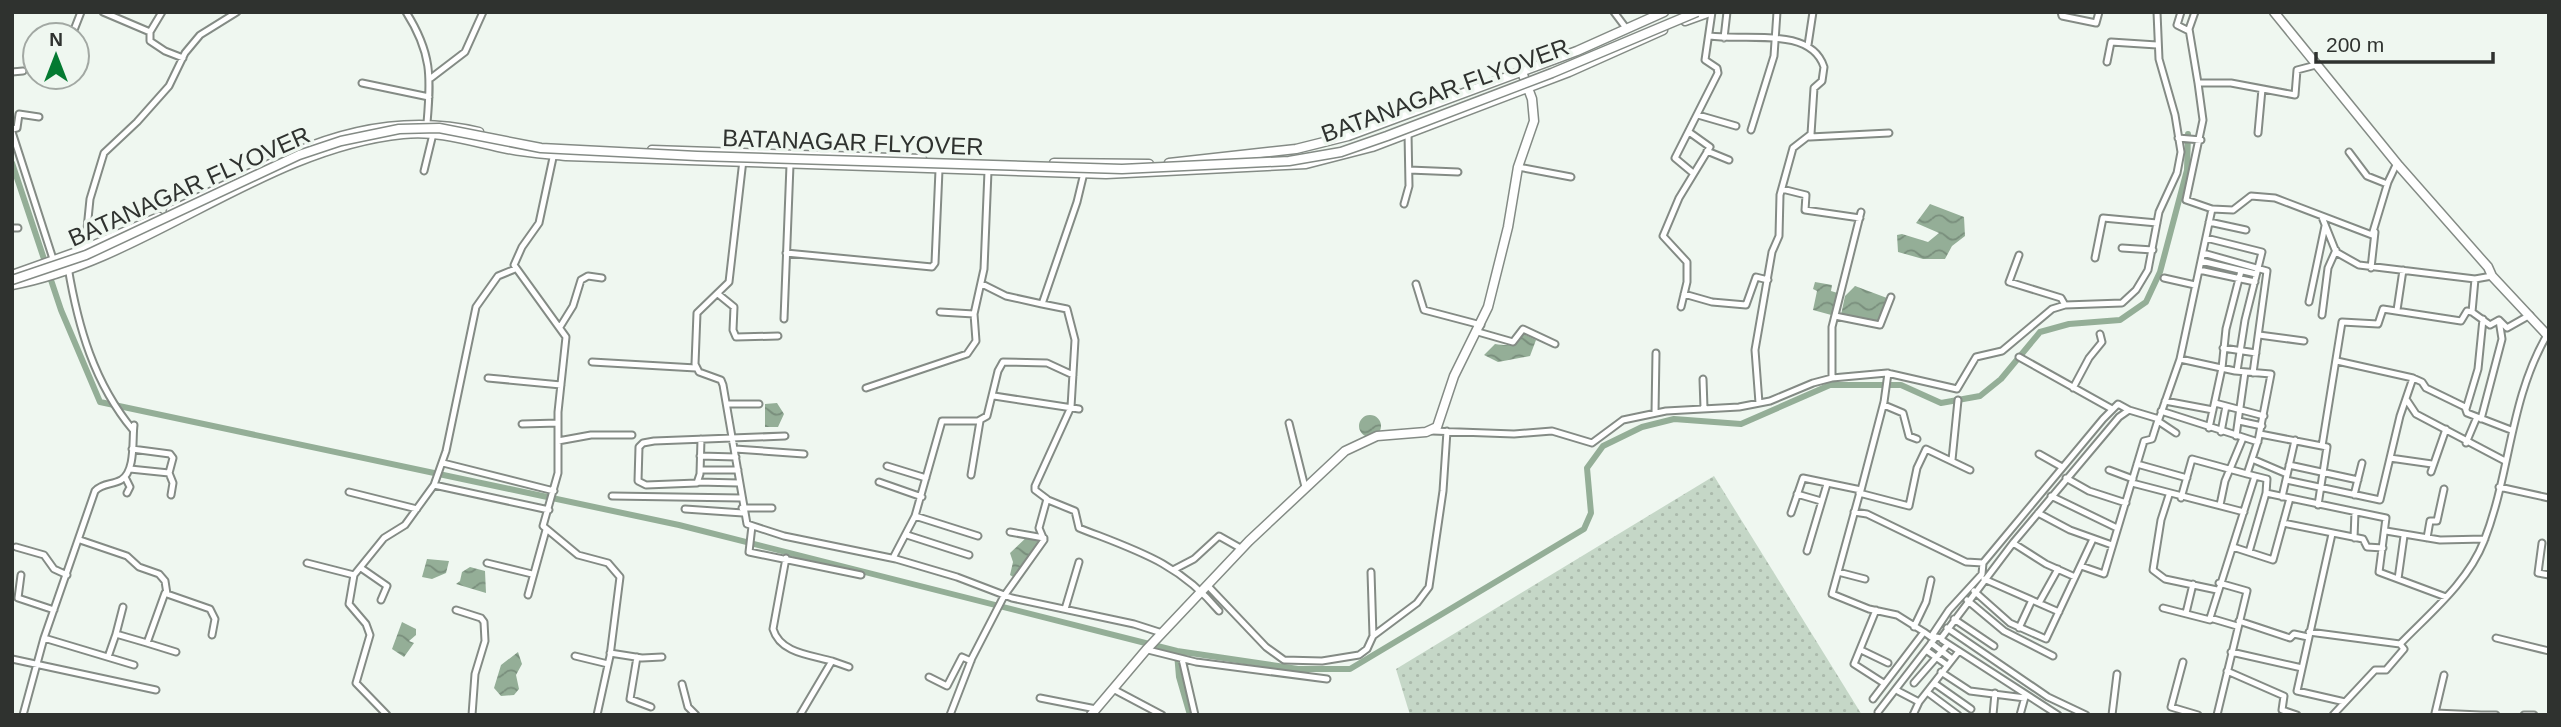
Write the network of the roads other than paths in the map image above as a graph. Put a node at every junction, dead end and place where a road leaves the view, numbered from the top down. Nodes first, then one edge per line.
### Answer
1 (103, 12) edge
2 (162, 12) edge
3 (237, 12) edge
4 (406, 12) edge
5 (483, 12) edge
6 (1614, 12) edge
7 (1664, 12) edge
8 (1697, 12) edge
9 (1711, 12) edge
10 (1727, 12) edge
11 (1777, 12) edge
12 (1813, 12) edge
13 (2061, 12) edge
14 (2099, 12) edge
15 (2157, 12) edge
16 (2181, 12) edge
17 (2195, 12) edge
18 (2277, 14) edge
19 (1626, 28) junction
20 (2189, 31) junction
21 (150, 32) junction
22 (1710, 36) junction
23 (1724, 38) junction
24 (1776, 39) junction
25 (1808, 45) junction
26 (2157, 45) junction
27 (183, 58) junction
28 (2107, 62) dead end
29 (2316, 65) junction
30 (1522, 72) junction
31 (432, 78) junction
32 (362, 83) dead end
33 (2198, 83) junction
34 (1528, 88) junction
35 (2262, 89) junction
36 (429, 97) junction
37 (1698, 115) junction
38 (38, 117) dead end
39 (427, 123) junction
40 (1736, 126) dead end
41 (1752, 130) dead end
42 (12, 131) edge
43 (1689, 132) junction
44 (1408, 133) junction
45 (1889, 133) dead end
46 (2258, 133) dead end
47 (433, 134) junction
48 (1810, 137) junction
49 (2178, 138) junction
50 (2201, 140) junction
51 (555, 150) junction
52 (1707, 151) junction
53 (2349, 152) dead end
54 (743, 153) junction
55 (1729, 160) dead end
56 (743, 163) junction
57 (2397, 163) junction
58 (790, 165) junction
59 (1518, 167) junction
60 (939, 170) junction
61 (1409, 170) junction
62 (988, 171) junction
63 (424, 172) dead end
64 (1458, 172) dead end
65 (1084, 173) junction
66 (1693, 173) junction
67 (1571, 177) dead end
68 (2387, 184) junction
69 (1782, 189) junction
70 (1404, 204) dead end
71 (2212, 209) junction
72 (2322, 217) junction
73 (2209, 222) junction
74 (2157, 223) junction
75 (2325, 225) junction
76 (2246, 230) dead end
77 (2375, 232) junction
78 (2206, 238) junction
79 (2122, 248) dead end
80 (85, 249) junction
81 (2153, 250) junction
82 (2336, 250) junction
83 (786, 253) junction
84 (2203, 253) junction
85 (2019, 255) dead end
86 (66, 257) junction
87 (2095, 258) dead end
88 (2201, 261) junction
89 (53, 262) junction
90 (2258, 267) junction
91 (2371, 268) junction
92 (515, 269) junction
93 (65, 270) junction
94 (2199, 270) junction
95 (2403, 270) junction
96 (2241, 271) junction
97 (2256, 274) junction
98 (2492, 276) junction
99 (12, 277) edge
100 (602, 278) dead end
101 (2164, 278) dead end
102 (2239, 278) junction
103 (2475, 279) junction
104 (1768, 280) junction
105 (2255, 282) junction
106 (982, 284) junction
107 (1416, 284) dead end
108 (12, 285) edge
109 (2195, 285) junction
110 (718, 294) junction
111 (1684, 294) junction
112 (1891, 297) dead end
113 (2309, 302) dead end
114 (1042, 304) junction
115 (2066, 305) junction
116 (1681, 307) dead end
117 (2397, 310) junction
118 (940, 312) dead end
119 (2472, 312) junction
120 (974, 314) junction
121 (2322, 315) dead end
122 (2530, 315) junction
123 (1835, 316) junction
124 (784, 319) dead end
125 (2483, 319) junction
126 (2499, 320) junction
127 (560, 327) junction
128 (1480, 329) junction
129 (2100, 334) dead end
130 (2259, 335) junction
131 (778, 336) dead end
132 (2548, 336) edge
133 (2304, 341) dead end
134 (1555, 344) dead end
135 (2223, 348) junction
136 (2240, 351) junction
137 (1657, 353) dead end
138 (2256, 353) junction
139 (2019, 357) dead end
140 (2179, 359) junction
141 (2337, 361) junction
142 (592, 362) dead end
143 (696, 368) junction
144 (2222, 368) junction
145 (2241, 371) junction
146 (2253, 373) junction
147 (1888, 374) junction
148 (1073, 375) junction
149 (488, 378) dead end
150 (1832, 378) junction
151 (2413, 378) junction
152 (1703, 379) dead end
153 (561, 385) junction
154 (866, 387) dead end
155 (2073, 388) junction
156 (994, 396) junction
157 (2406, 399) junction
158 (1958, 400) dead end
159 (2165, 401) junction
160 (1759, 402) junction
161 (727, 404) junction
162 (759, 404) dead end
163 (1884, 405) junction
164 (2226, 406) junction
165 (1071, 407) junction
166 (2214, 407) junction
167 (1704, 408) junction
168 (2125, 408) junction
169 (1079, 409) dead end
170 (2112, 409) junction
171 (2466, 409) junction
172 (2240, 410) junction
173 (2161, 411) junction
174 (1655, 413) junction
175 (2264, 416) junction
176 (2479, 418) junction
177 (980, 421) junction
178 (2158, 421) junction
179 (2239, 421) junction
180 (1289, 423) dead end
181 (522, 424) dead end
182 (558, 424) junction
183 (2262, 426) junction
184 (2209, 428) junction
185 (2446, 429) junction
186 (2511, 430) junction
187 (1432, 431) junction
188 (1447, 431) junction
189 (2221, 432) junction
190 (2176, 433) dead end
191 (632, 435) dead end
192 (2260, 435) junction
193 (785, 436) dead end
194 (2239, 437) junction
195 (733, 438) junction
196 (701, 439) junction
197 (1917, 439) dead end
198 (2295, 440) junction
199 (558, 441) junction
200 (2258, 442) junction
201 (2466, 443) junction
202 (2322, 446) junction
203 (132, 449) junction
204 (735, 449) junction
205 (804, 454) dead end
206 (2039, 454) dead end
207 (700, 456) junction
208 (736, 457) junction
209 (2390, 458) junction
210 (2252, 459) junction
211 (1952, 460) junction
212 (2505, 461) junction
213 (2361, 463) dead end
214 (2137, 464) junction
215 (2432, 464) junction
216 (442, 465) junction
217 (887, 466) dead end
218 (2289, 466) junction
219 (2062, 467) junction
220 (130, 469) junction
221 (2229, 469) junction
222 (700, 470) junction
223 (738, 470) junction
224 (1970, 470) dead end
225 (2109, 470) dead end
226 (169, 472) junction
227 (2431, 472) dead end
228 (2325, 473) junction
229 (2247, 474) junction
230 (971, 475) dead end
231 (2255, 476) junction
232 (125, 477) junction
233 (2287, 477) junction
234 (926, 478) junction
235 (2066, 478) junction
236 (2187, 478) junction
237 (2358, 480) junction
238 (2132, 481) junction
239 (698, 482) junction
240 (878, 482) dead end
241 (435, 483) junction
242 (739, 483) junction
243 (1827, 484) junction
244 (1305, 487) junction
245 (2499, 487) junction
246 (2322, 488) junction
247 (2444, 489) dead end
248 (349, 492) dead end
249 (554, 492) junction
250 (1860, 492) junction
251 (127, 493) dead end
252 (2266, 493) junction
253 (1797, 494) junction
254 (172, 495) dead end
255 (2169, 495) junction
256 (2354, 495) junction
257 (612, 496) dead end
258 (2051, 496) junction
259 (922, 497) junction
260 (2283, 497) junction
261 (741, 498) junction
262 (2181, 498) junction
263 (2290, 498) junction
264 (2549, 498) edge
265 (1048, 500) junction
266 (1821, 501) junction
267 (2126, 503) junction
268 (2220, 505) junction
269 (2318, 505) junction
270 (772, 508) dead end
271 (417, 509) junction
272 (549, 509) junction
273 (685, 509) dead end
274 (743, 511) junction
275 (1854, 512) junction
276 (2244, 512) junction
277 (2355, 512) junction
278 (1791, 513) dead end
279 (2038, 513) junction
280 (915, 516) junction
281 (2283, 523) junction
282 (2117, 528) junction
283 (546, 530) junction
284 (751, 530) junction
285 (2386, 531) junction
286 (1010, 532) dead end
287 (2332, 534) junction
288 (907, 535) junction
289 (978, 536) dead end
290 (2404, 536) junction
291 (1044, 538) junction
292 (2354, 538) junction
293 (2427, 538) junction
294 (2093, 539) junction
295 (2485, 539) junction
296 (80, 540) junction
297 (2013, 543) junction
298 (2542, 543) dead end
299 (2112, 545) junction
300 (16, 547) dead end
301 (2233, 547) junction
302 (2384, 548) junction
303 (1242, 550) junction
304 (1807, 551) dead end
305 (2249, 552) junction
306 (970, 555) dead end
307 (786, 558) junction
308 (893, 558) junction
309 (1079, 562) dead end
310 (1983, 562) junction
311 (307, 563) dead end
312 (487, 563) dead end
313 (2081, 566) junction
314 (361, 568) junction
315 (2057, 569) junction
316 (1173, 570) junction
317 (1371, 572) dead end
318 (1838, 572) junction
319 (532, 574) junction
320 (21, 575) dead end
321 (67, 575) junction
322 (354, 575) junction
323 (861, 575) dead end
324 (2549, 575) edge
325 (2075, 577) junction
326 (1865, 579) dead end
327 (1984, 579) junction
328 (2398, 579) junction
329 (1931, 580) dead end
330 (2219, 583) junction
331 (2193, 584) junction
332 (1205, 589) junction
333 (2217, 590) junction
334 (1974, 591) junction
335 (165, 593) junction
336 (528, 595) dead end
337 (1004, 597) junction
338 (2446, 597) junction
339 (381, 600) dead end
340 (1967, 600) junction
341 (2032, 600) junction
342 (2039, 603) junction
343 (123, 607) dead end
344 (2163, 608) dead end
345 (1065, 609) junction
346 (54, 610) junction
347 (456, 610) dead end
348 (1875, 610) junction
349 (1219, 611) dead end
350 (2059, 612) junction
351 (2186, 613) junction
352 (1954, 619) junction
353 (2210, 620) junction
354 (2238, 623) junction
355 (1914, 627) junction
356 (2020, 628) junction
357 (1924, 632) junction
358 (116, 634) junction
359 (1161, 634) junction
360 (1944, 634) junction
361 (2309, 634) junction
362 (212, 635) dead end
363 (1373, 636) junction
364 (2496, 638) dead end
365 (44, 639) junction
366 (147, 643) junction
367 (1931, 643) junction
368 (1948, 644) junction
369 (2400, 645) junction
370 (1994, 646) dead end
371 (1146, 649) junction
372 (1861, 650) junction
373 (1926, 650) junction
374 (1942, 651) junction
375 (1959, 651) junction
376 (2549, 651) edge
377 (176, 652) dead end
378 (2231, 652) junction
379 (610, 653) junction
380 (575, 656) dead end
381 (2053, 656) dead end
382 (108, 657) junction
383 (637, 657) junction
384 (662, 657) dead end
385 (1937, 658) junction
386 (12, 659) edge
387 (1181, 659) junction
388 (1952, 659) junction
389 (832, 661) junction
390 (971, 661) junction
391 (2183, 662) dead end
392 (1888, 663) dead end
393 (608, 664) junction
394 (36, 665) junction
395 (134, 665) dead end
396 (1947, 665) junction
397 (849, 667) dead end
398 (2302, 668) junction
399 (2227, 671) junction
400 (1941, 672) junction
401 (2117, 674) dead end
402 (2444, 675) dead end
403 (929, 677) dead end
404 (1327, 679) dead end
405 (1882, 682) dead end
406 (1914, 683) dead end
407 (1934, 683) junction
408 (682, 684) dead end
409 (156, 690) dead end
410 (1112, 690) junction
411 (1898, 691) dead end
412 (1927, 692) junction
413 (1995, 693) junction
414 (2025, 697) junction
415 (1040, 698) dead end
416 (1873, 699) dead end
417 (1919, 702) junction
418 (2345, 702) junction
419 (651, 707) dead end
420 (1971, 709) dead end
421 (2044, 711) edge
422 (1093, 712) edge
423 (1878, 712) dead end
424 (1917, 714) edge
425 (2466, 714) edge
426 (23, 715) edge
427 (387, 715) edge
428 (472, 715) edge
429 (597, 715) edge
430 (696, 715) edge
431 (800, 715) edge
432 (950, 715) edge
433 (1162, 715) edge
434 (1195, 715) edge
435 (1958, 715) edge
436 (1993, 715) edge
437 (2020, 715) edge
438 (2058, 715) edge
439 (2086, 715) edge
440 (2112, 715) edge
441 (2199, 715) edge
442 (2217, 715) edge
443 (2297, 715) edge
444 (2333, 715) edge
445 (2481, 715) edge
446 (2496, 715) edge
447 (2524, 715) edge
448 (2534, 715) edge

1 - 21 street
2 - 21 street
3 - 27 street
4 - 31 street
5 - 31 street
6 - 19 street
7 - 19 street
8 - 99 street, BATANAGAR FLYOVER, bridge
9 - 22 street
9 - 34 street
10 - 23 street
11 - 24 street
12 - 25 street
13 - 14 street
15 - 26 street
16 - 20 street
17 - 20 street
18 - 29 street
19 - 30 street
20 - 33 street
21 - 27 street
22 - 23 street
22 - 37 street
23 - 24 street
24 - 25 street
24 - 41 street
25 - 48 street
26 - 28 street
26 - 49 street
27 - 80 street
29 - 35 street
29 - 57 street
30 - 34 street
30 - 54 street
31 - 36 street
32 - 36 street
33 - 35 street
33 - 50 street
34 - 44 street
34 - 59 street
35 - 46 street
36 - 39 street
37 - 40 street
37 - 43 street
38 - 42 street
39 - 51 street
39 - 80 street
42 - 89 street
43 - 52 street
43 - 66 street
44 - 61 street
44 - 65 street
45 - 48 street
47 - 51 street
47 - 63 street
47 - 93 street
48 - 69 street
49 - 50 street
49 - 74 street
50 - 71 street
51 - 54 street
51 - 56 street
51 - 92 street
52 - 55 street
52 - 66 street
53 - 68 street
54 - 56 street
56 - 58 street
56 - 110 street
57 - 68 street
57 - 98 street
58 - 60 street
58 - 83 street
59 - 67 street
59 - 128 street
60 - 62 street
60 - 83 street
61 - 64 street
61 - 70 street
62 - 65 street
62 - 106 street
65 - 114 street
66 - 111 street
68 - 77 street
69 - 104 street
69 - 123 street
71 - 72 street
71 - 73 street
72 - 75 street
72 - 77 street
73 - 76 street
73 - 78 street
74 - 81 street
74 - 87 street
75 - 82 street
75 - 113 street
77 - 91 street
78 - 84 street
78 - 90 street
79 - 81 street
80 - 86 street
81 - 115 street
82 - 91 street
82 - 121 street
83 - 124 street
84 - 88 street
84 - 90 street
85 - 115 street
86 - 89 street
86 - 93 street
88 - 94 street
88 - 96 street
89 - 99 street, bridge
90 - 97 street
90 - 130 street
91 - 95 street
92 - 127 street
92 - 216 street
93 - 108 street
93 - 203 street
94 - 102 street
94 - 109 street
95 - 103 street
95 - 117 street
96 - 97 street
96 - 102 street
97 - 105 street
98 - 103 street
98 - 122 street
100 - 127 street
101 - 109 street
102 - 105 street
102 - 135 street
103 - 119 street
104 - 111 street
104 - 160 street
105 - 136 street
106 - 114 street
106 - 120 street
107 - 128 street
109 - 140 street
110 - 131 street
110 - 143 street
111 - 116 street
112 - 123 street
114 - 148 street
115 - 147 street
117 - 119 street
117 - 141 street
118 - 120 street
119 - 125 street
120 - 154 street
122 - 126 street
122 - 132 street
123 - 150 street
125 - 126 street
125 - 171 street
126 - 176 street
127 - 153 street
128 - 134 street
128 - 187 street
129 - 155 street
130 - 133 street
130 - 138 street
132 - 186 street
135 - 136 street
135 - 144 street
136 - 138 street
136 - 145 street
137 - 174 street
138 - 146 street
139 - 155 street
140 - 144 street
140 - 159 street
141 - 151 street
141 - 202 street
142 - 143 street
143 - 161 street
144 - 145 street
144 - 166 street
145 - 146 street
145 - 172 street
146 - 175 street
147 - 150 street
147 - 163 street
148 - 156 street
148 - 165 street
149 - 153 street
150 - 160 street
151 - 157 street
151 - 171 street
152 - 167 street
153 - 182 street
155 - 170 street
156 - 165 street
156 - 177 street
157 - 185 street
157 - 209 street
158 - 211 street
159 - 166 street
159 - 173 street
160 - 167 street
161 - 162 street
161 - 195 street
163 - 197 street
163 - 250 street
164 - 166 street
164 - 172 street
164 - 189 street
165 - 169 street
165 - 265 street
166 - 184 street
167 - 174 street
168 - 170 street
168 - 178 street
168 - 235 street
170 - 219 street
171 - 176 street
172 - 175 street
172 - 179 street
173 - 178 street
173 - 184 street
174 - 188 street
175 - 183 street
176 - 186 street
176 - 201 street
177 - 230 street
177 - 234 street
178 - 190 street
178 - 214 street
179 - 183 street
179 - 194 street
180 - 244 street
181 - 182 street
182 - 199 street
183 - 192 street
184 - 189 street
185 - 201 street
185 - 215 street
186 - 212 street
187 - 188 street
187 - 244 street
188 - 363 street
189 - 194 street
191 - 199 street
192 - 198 street
192 - 200 street
193 - 195 street
194 - 200 street
194 - 221 street
195 - 196 street
195 - 204 street
196 - 207 street
196 - 239 street
198 - 202 street
198 - 218 street
199 - 249 street
200 - 210 street
201 - 212 street
202 - 228 street
203 - 220 street
203 - 226 street
204 - 205 street
204 - 208 street
206 - 219 street
207 - 208 street
207 - 222 street
208 - 223 street
209 - 215 street
209 - 256 street
210 - 229 street
210 - 233 street
211 - 224 street
211 - 250 street
212 - 245 street
213 - 237 street
214 - 236 street
214 - 238 street
215 - 227 street
216 - 241 street
216 - 249 street
217 - 234 street
218 - 228 street
218 - 233 street
219 - 310 street
220 - 226 street
220 - 232 street
221 - 229 street
221 - 236 street
221 - 268 street
222 - 223 street
222 - 239 street
223 - 242 street
225 - 238 street
226 - 254 street
228 - 237 street
228 - 246 street
229 - 231 street
231 - 252 street
231 - 276 street
232 - 251 street
232 - 296 street
233 - 246 street
233 - 260 street
234 - 259 street
235 - 258 street
235 - 267 street
236 - 262 street
237 - 256 street
238 - 255 street
238 - 267 street
239 - 242 street
240 - 259 street
241 - 271 street
241 - 272 street
242 - 261 street
243 - 250 street
243 - 253 street
243 - 266 street
244 - 303 street
245 - 264 street
245 - 295 street
246 - 256 street
246 - 269 street
247 - 293 street
248 - 271 street
249 - 272 street
250 - 275 street
252 - 260 street
252 - 305 street
253 - 266 street
253 - 278 street
255 - 262 street
255 - 331 street
257 - 261 street
258 - 279 street
258 - 282 street
259 - 280 street
260 - 263 street
261 - 274 street
262 - 268 street
263 - 269 street
263 - 281 street
265 - 291 street
265 - 316 street
266 - 304 street
267 - 282 street
268 - 276 street
269 - 277 street
270 - 274 street
271 - 314 street
272 - 283 street
273 - 274 street
274 - 284 street
275 - 310 street
275 - 318 street
276 - 301 street
277 - 285 street
277 - 292 street
279 - 294 street
279 - 297 street
280 - 288 street
280 - 289 street
281 - 287 street
281 - 305 street
282 - 299 street
283 - 319 street
283 - 379 street
284 - 307 street
284 - 308 street
285 - 290 street
285 - 302 street
286 - 291 street
287 - 292 street
287 - 361 street
288 - 306 street
288 - 308 street
290 - 293 street
290 - 328 street
291 - 337 street
292 - 302 street
293 - 295 street
294 - 299 street
294 - 313 street
295 - 338 street
296 - 321 street
296 - 335 street
297 - 315 street
297 - 327 street
298 - 324 street
299 - 313 street
300 - 321 street
301 - 305 street
301 - 330 street
302 - 328 street
303 - 316 street
303 - 332 street
307 - 323 street
307 - 389 street
308 - 337 street
309 - 345 street
310 - 357 street
311 - 322 street
312 - 319 street
313 - 325 street
314 - 322 street
314 - 339 street
315 - 325 street
315 - 342 street
316 - 332 street
317 - 363 street
318 - 326 street
318 - 348 street
319 - 336 street
320 - 346 street
321 - 346 street
322 - 427 street
325 - 350 street
327 - 334 street
327 - 341 street
328 - 338 street
329 - 355 street
330 - 333 street
330 - 354 street
331 - 333 street
331 - 351 street
332 - 349 street
332 - 359 street
332 - 363 street
333 - 353 street
334 - 340 street
334 - 356 street
335 - 362 street
335 - 366 street
337 - 345 street
337 - 390 street
338 - 369 street
340 - 352 street
340 - 381 street
341 - 342 street
341 - 356 street
342 - 350 street
343 - 358 street
344 - 351 street
345 - 359 street
346 - 365 street
347 - 428 street
348 - 355 street
348 - 372 street
350 - 356 street
351 - 353 street
352 - 360 street
352 - 370 street
353 - 354 street
354 - 361 street
354 - 378 street
355 - 357 street
357 - 416 street
358 - 366 street
358 - 382 street
359 - 371 street
360 - 367 street
360 - 368 street
360 - 439 street
361 - 369 street
361 - 398 street
364 - 376 street
365 - 382 street
365 - 394 street
366 - 377 street
367 - 373 street
367 - 374 street
368 - 374 street
368 - 375 street
369 - 418 street
371 - 387 street
371 - 410 street
372 - 392 street
372 - 405 street
373 - 385 street
373 - 423 street
374 - 385 street
374 - 388 street
375 - 388 street
375 - 414 street
378 - 398 street
378 - 399 street
379 - 383 street
379 - 393 street
380 - 393 street
382 - 395 street
383 - 384 street
383 - 419 street
385 - 396 street
385 - 406 street
386 - 394 street
387 - 404 street
387 - 434 street
388 - 396 street
389 - 397 street
389 - 431 street
390 - 403 street
390 - 432 street
391 - 441 street
393 - 429 street
394 - 409 street
394 - 426 street
396 - 400 street
398 - 418 street
399 - 442 street
399 - 443 street
400 - 407 street
400 - 413 street
401 - 440 street
402 - 425 street
407 - 412 street
407 - 420 street
408 - 430 street
410 - 422 street
410 - 433 street
411 - 417 street
412 - 417 street
412 - 435 street
413 - 414 street
413 - 436 street
414 - 421 street
414 - 437 street
415 - 422 street
417 - 424 street
418 - 444 street
421 - 438 street
425 - 445 street
445 - 446 street
447 - 448 street

